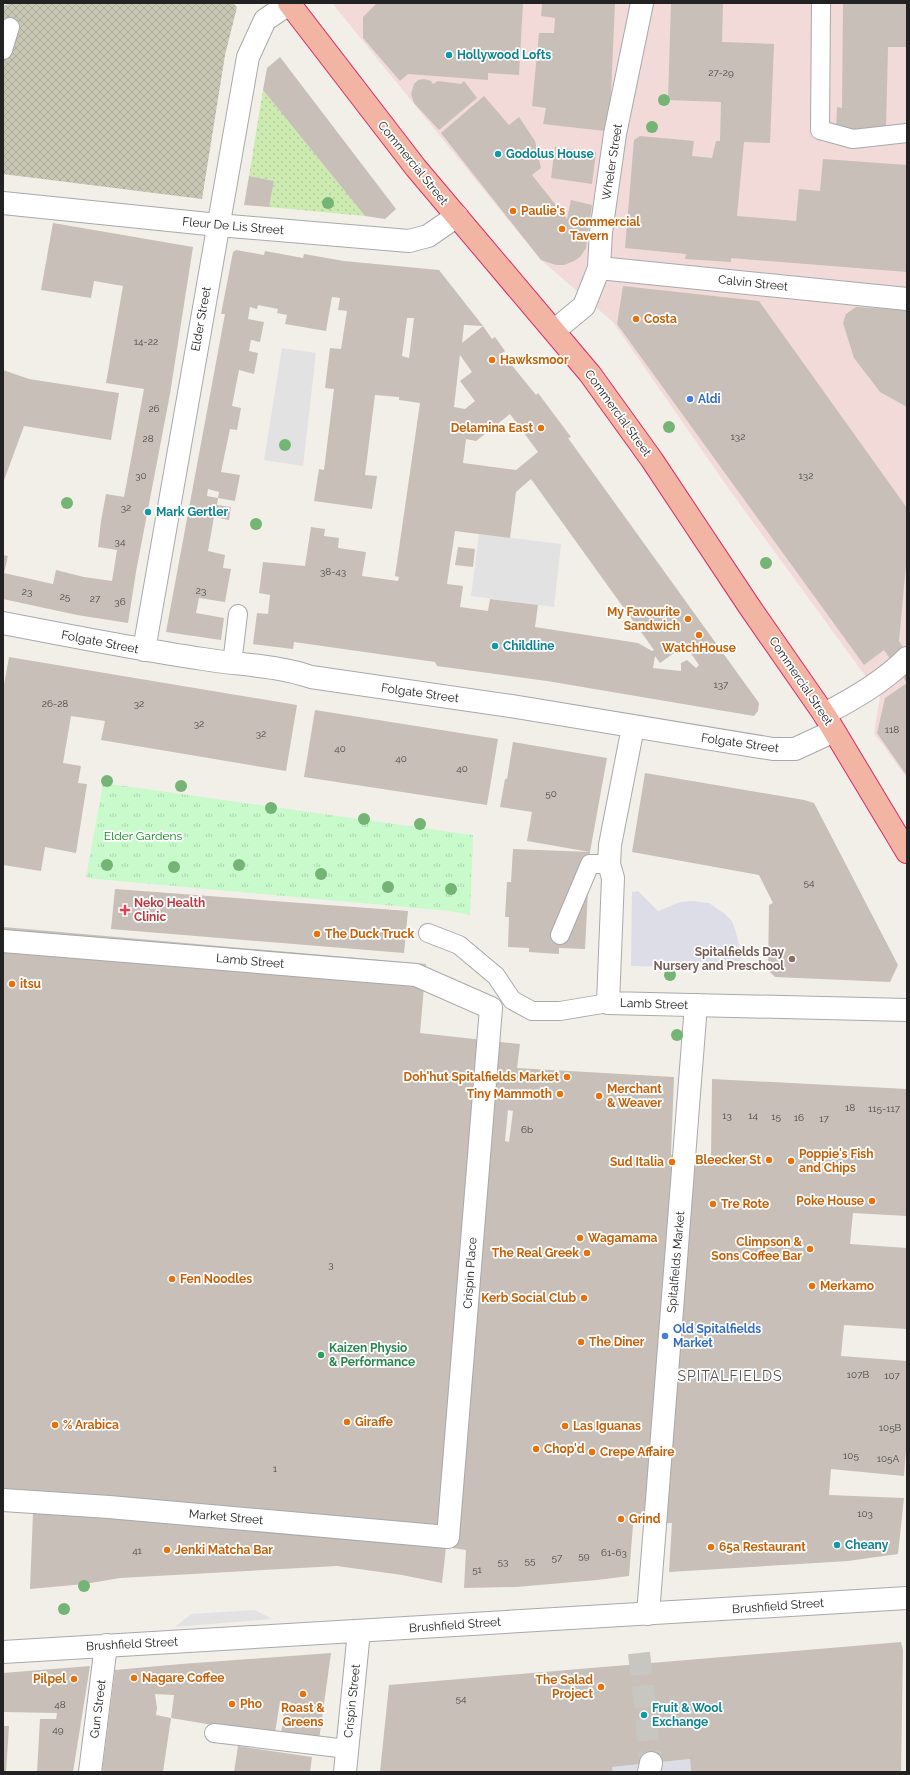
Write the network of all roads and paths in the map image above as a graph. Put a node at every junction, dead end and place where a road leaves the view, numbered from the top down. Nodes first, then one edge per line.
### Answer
1 (290, 3) edge
2 (642, 3) edge
3 (822, 3) edge
4 (10, 27) dead end
5 (3, 50) edge
6 (907, 133) edge
7 (3, 203) edge
8 (457, 216) junction
9 (218, 225) junction
10 (599, 268) junction
11 (907, 299) edge
12 (555, 330) junction
13 (238, 614) dead end
14 (3, 623) edge
15 (144, 650) junction
16 (907, 658) edge
17 (232, 664) junction
18 (829, 723) junction
19 (633, 727) junction
20 (907, 852) edge
21 (610, 855) junction
22 (428, 933) dead end
23 (560, 935) dead end
24 (3, 940) edge
25 (512, 1000) junction
26 (608, 1002) junction
27 (696, 1005) junction
28 (491, 1008) junction
29 (907, 1010) edge
30 (3, 1500) edge
31 (448, 1537) joint
32 (907, 1598) edge
33 (648, 1614) junction
34 (359, 1631) junction
35 (106, 1645) junction
36 (3, 1652) edge
37 (214, 1733) dead end
38 (347, 1749) junction
39 (90, 1772) edge
40 (345, 1772) edge

1 - 8 highway, Commercial Street
1 - 9 street, Elder Street
2 - 10 street, Wheler Street
3 - 6 lane
4 - 5 lane
7 - 9 street, Fleur De Lis Street
8 - 9 street, Fleur De Lis Street
8 - 12 highway, Commercial Street
9 - 15 street, Elder Street
10 - 11 street, Calvin Street
10 - 12 street, Wheler Street
12 - 18 highway, Commercial Street
13 - 17 lane
14 - 15 street, Folgate Street
15 - 17 street, Folgate Street
16 - 18 street, Folgate Street
17 - 19 street, Folgate Street
18 - 19 street, Folgate Street
18 - 20 highway, Commercial Street
19 - 21 street, Lamb Street
21 - 23 lane
21 - 26 street, Lamb Street
22 - 25 lane
24 - 28 street, Lamb Street
25 - 26 lane
25 - 28 lane
26 - 27 street, Lamb Street
27 - 29 street, Lamb Street
27 - 33 street, Spitalfields Market
28 - 31 street, Crispin Place
30 - 31 street, Market Street
32 - 33 street, Brushfield Street
33 - 34 street, Brushfield Street
34 - 35 street, Brushfield Street
34 - 38 street, Crispin Street
35 - 36 street, Brushfield Street
35 - 39 street, Gun Street
37 - 38 lane
38 - 40 street, Crispin Street

